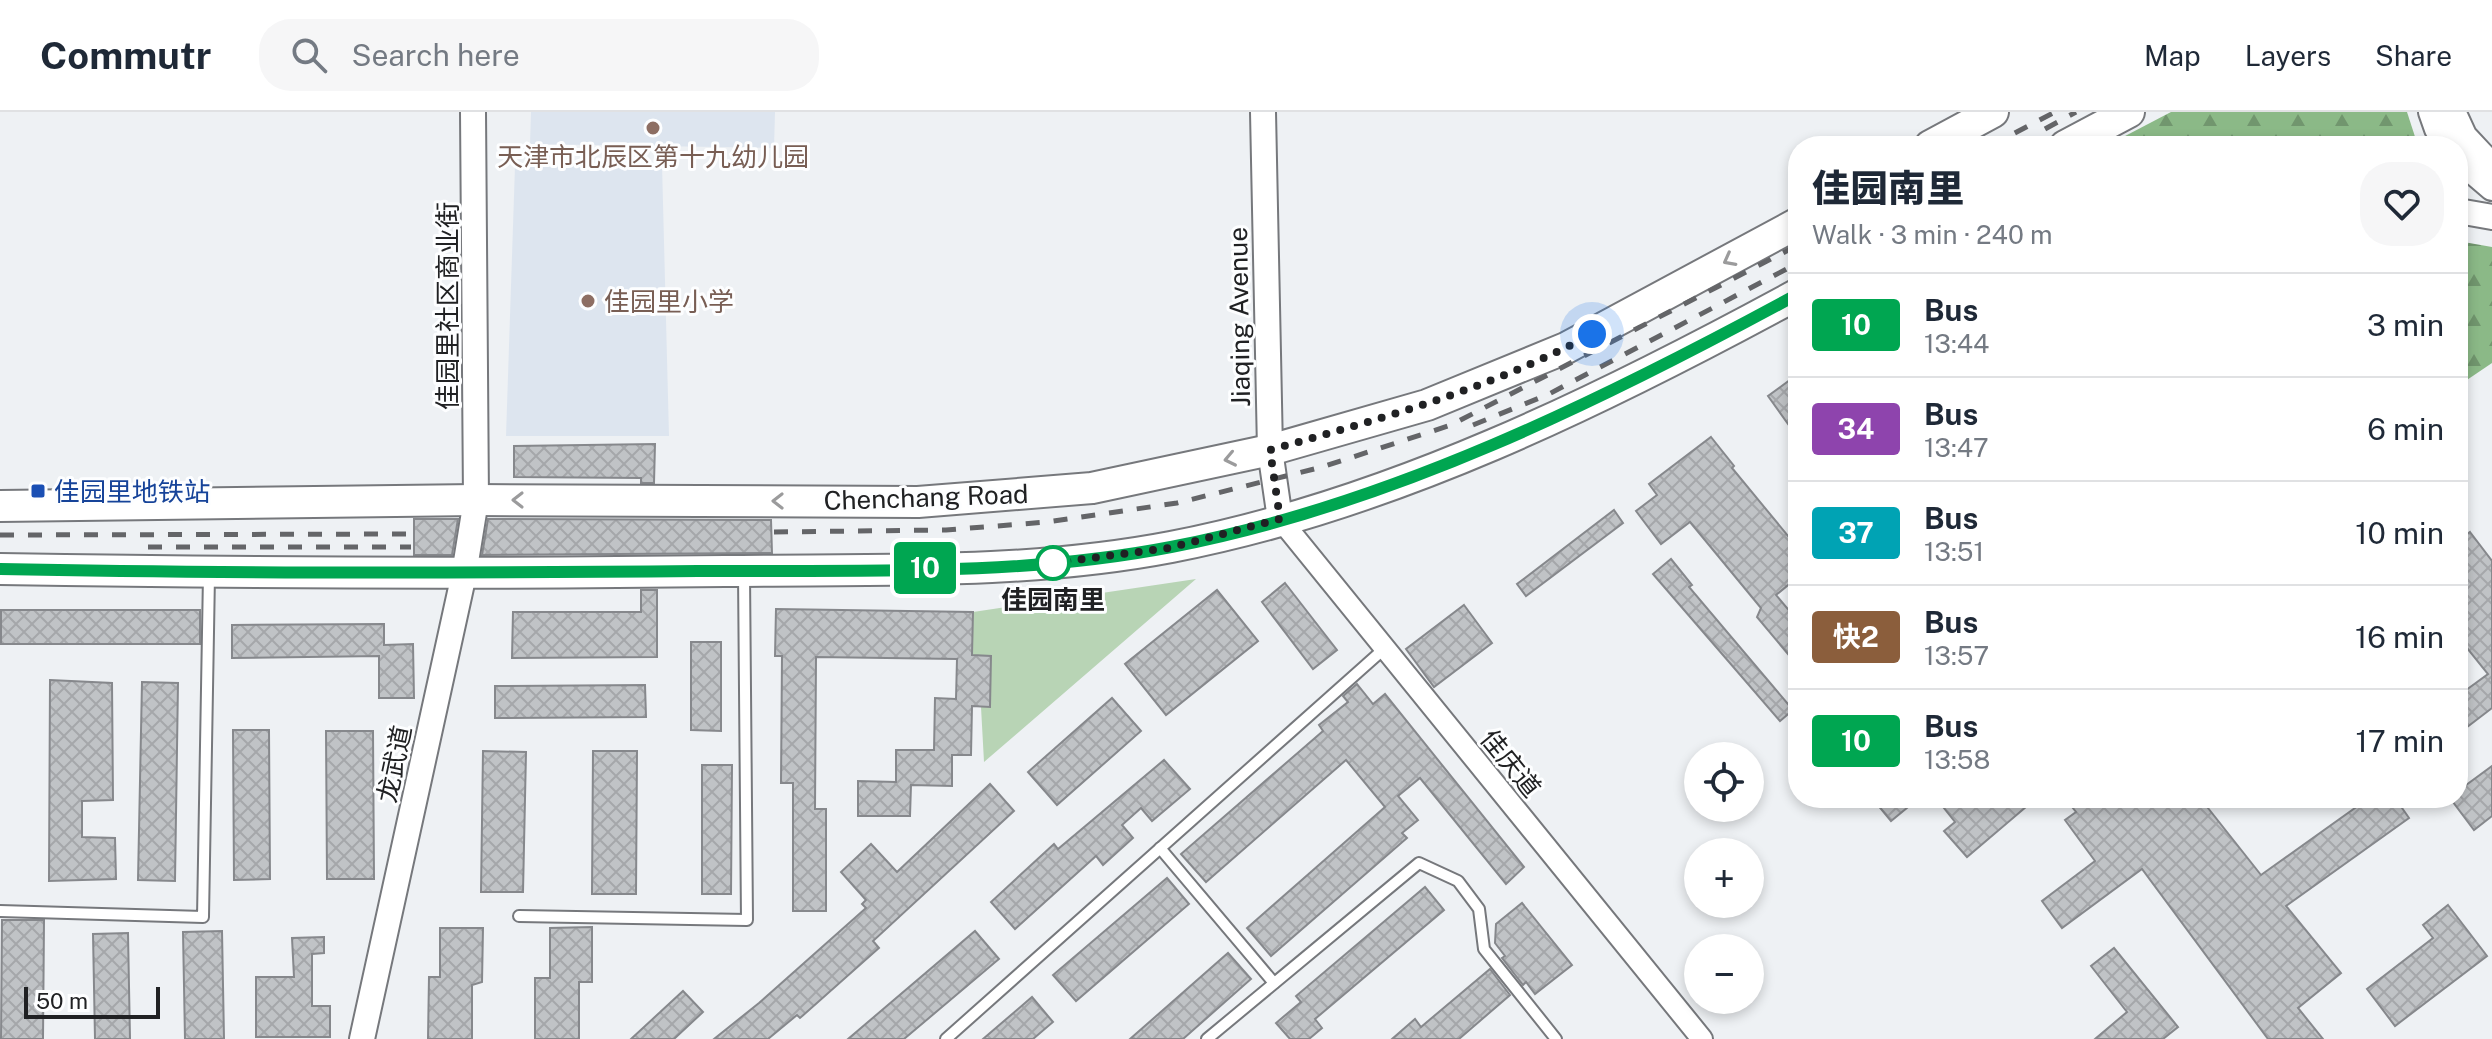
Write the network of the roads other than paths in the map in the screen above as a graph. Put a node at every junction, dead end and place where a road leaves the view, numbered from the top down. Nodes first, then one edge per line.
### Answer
1 (473, 112) edge
2 (1263, 112) edge
3 (1969, 112) edge
4 (1993, 112) edge
5 (2129, 112) edge
6 (2431, 112) edge
7 (2450, 112) edge
8 (1940, 136) edge
9 (1947, 136) edge
10 (2084, 136) edge
11 (2441, 136) edge
12 (2461, 136) edge
13 (2468, 144) edge
14 (2468, 168) edge
15 (2492, 170) edge
16 (2492, 188) edge
17 (2468, 213) edge
18 (2492, 217) edge
19 (1788, 228) edge
20 (1788, 299) edge
21 (1270, 450) junction
22 (476, 500) junction
23 (0, 506) edge
24 (1280, 519) junction
25 (0, 569) edge
26 (744, 571) junction
27 (209, 572) junction
28 (464, 574) junction
29 (1385, 648) junction
30 (1160, 848) junction
31 (0, 911) edge
32 (519, 916) dead end
33 (1274, 983) junction
34 (362, 1039) edge
35 (946, 1039) edge
36 (1207, 1039) edge
37 (1556, 1039) edge
38 (1702, 1039) edge

1 - 22 street, 佳园里社区商业街
2 - 21 street, Jiaqing Avenue
3 - 8 street
4 - 9 main road
5 - 10 main road
6 - 11 street
7 - 12 main road
13 - 15 main road
14 - 16 street
17 - 18 street
19 -> 21 main road, Chenchang Road
20 - 24 main road
21 -> 22 main road, Chenchang Road
21 - 24 street, Jiaqing Avenue
22 - 23 main road, Chenchang Road
22 - 28 street, 龙武道
24 - 26 main road
24 - 29 street, 佳庆道
25 - 27 main road
26 - 28 main road
26 - 32 lane
27 - 28 main road
27 - 31 lane
28 - 34 street, 龙武道
29 - 30 lane
29 - 38 street, 佳庆道
30 - 33 lane
30 - 35 lane
33 - 36 lane
33 - 37 lane

